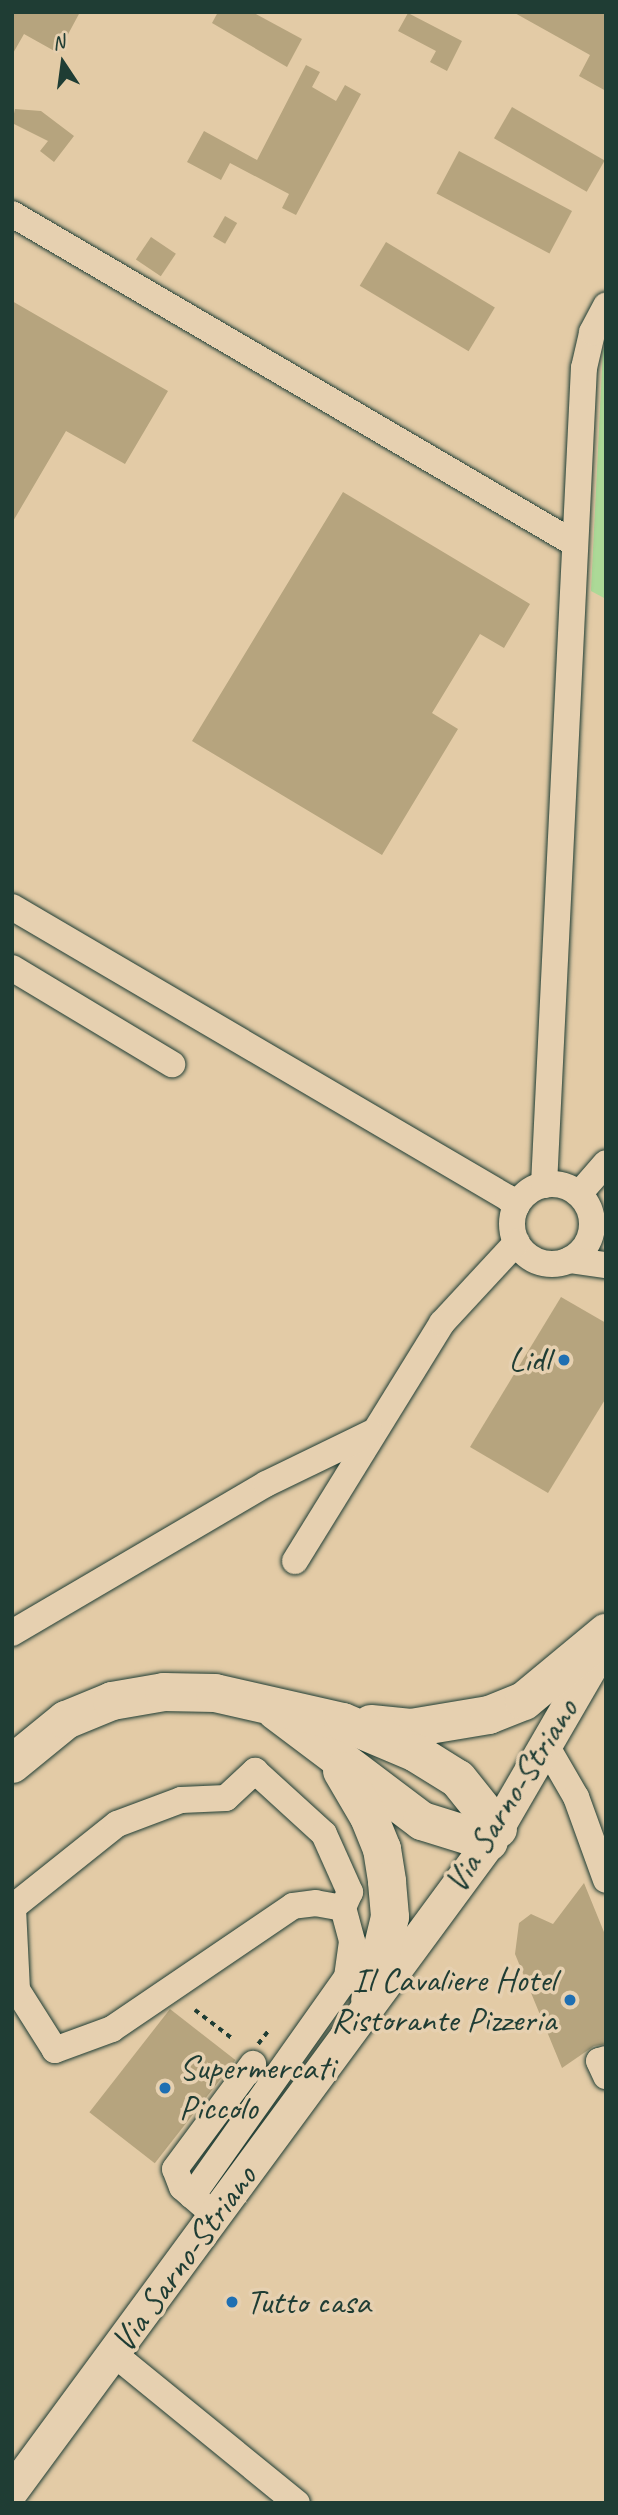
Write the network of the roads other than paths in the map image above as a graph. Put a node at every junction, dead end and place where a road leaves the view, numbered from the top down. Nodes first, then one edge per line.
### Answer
1 (12, 214) edge
2 (606, 306) edge
3 (572, 542) junction
4 (12, 906) edge
5 (12, 968) edge
6 (172, 1064) dead end
7 (606, 1163) edge
8 (544, 1185) junction
9 (516, 1207) junction
10 (592, 1214) edge
11 (517, 1242) junction
12 (569, 1260) junction
13 (606, 1265) edge
14 (371, 1433) junction
15 (295, 1561) dead end
16 (12, 1633) edge
17 (606, 1633) edge
18 (606, 1640) edge
19 (338, 1739) junction
20 (547, 1747) junction
21 (12, 1764) edge
22 (494, 1836) junction
23 (606, 1880) edge
24 (343, 1908) junction
25 (370, 2000) junction
26 (253, 2057) road end
27 (606, 2059) edge
28 (606, 2076) edge
29 (192, 2196) junction
30 (217, 2218) junction
31 (114, 2354) junction
32 (12, 2490) edge
33 (297, 2503) edge

1 - 3 street
2 - 3 street
3 - 8 street
4 - 9 street
5 - 6 street
7 - 10 street
8 - 9 street
8 - 10 street
9 - 11 street
10 - 12 street
11 - 12 street
11 - 14 street
12 - 13 street
14 - 15 street
14 - 16 street
17 - 19 highway
18 - 20 main road, Via Sarno-Striano
19 - 21 highway
19 - 22 highway
19 - 22 highway
19 - 25 highway
20 - 22 main road, Via Sarno-Striano
20 - 23 street
22 - 25 main road, Via Sarno-Striano
24 - 24 street
24 - 29 street
25 - 30 main road, Via Sarno-Striano
26 - 29 street
27 - 28 street
29 - 30 street
30 - 31 main road, Via Sarno-Striano
31 - 32 main road, Via Sarno-Striano
31 - 33 street

